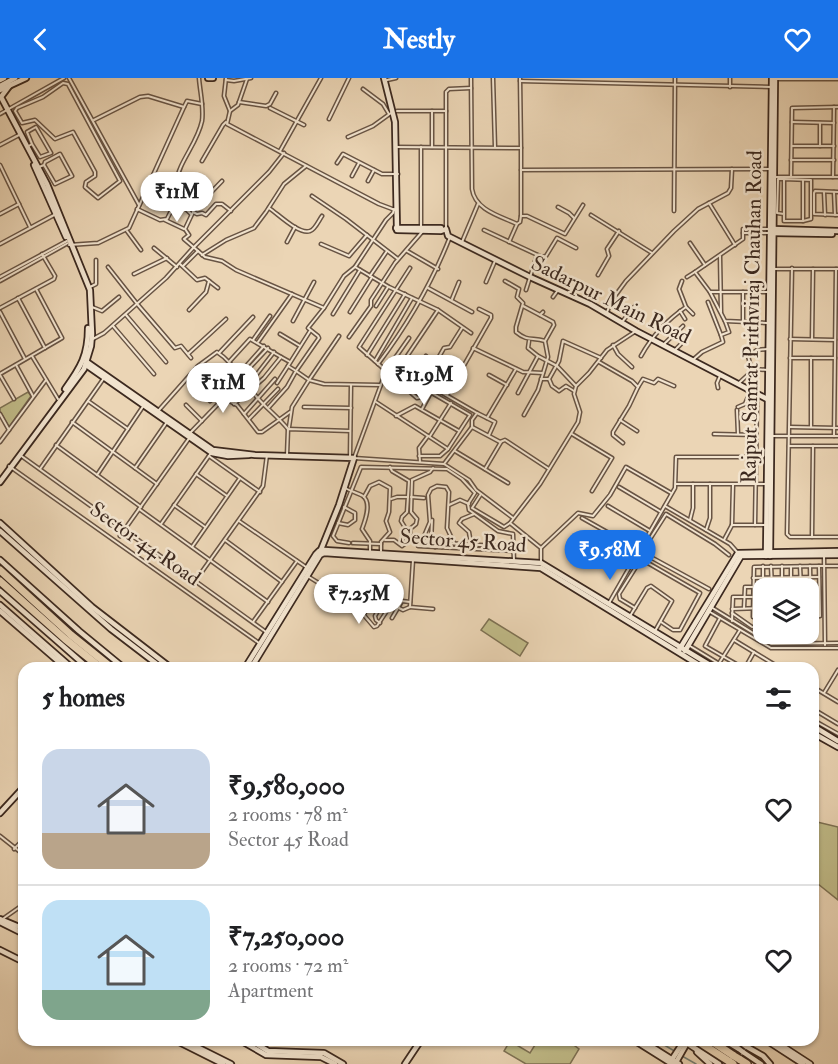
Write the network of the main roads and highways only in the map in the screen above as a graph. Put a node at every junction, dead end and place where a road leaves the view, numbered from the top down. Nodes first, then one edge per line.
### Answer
1 (0, 570) edge
2 (0, 581) edge
3 (84, 654) junction
4 (87, 662) edge
5 (94, 662) edge
6 (105, 662) edge
7 (709, 1046) edge
8 (719, 1046) edge
9 (736, 1058) edge
10 (747, 1064) edge

1 - 6 highway
2 - 3 highway
3 - 4 highway
3 - 5 highway
7 - 9 highway
8 - 9 highway
9 - 10 highway

